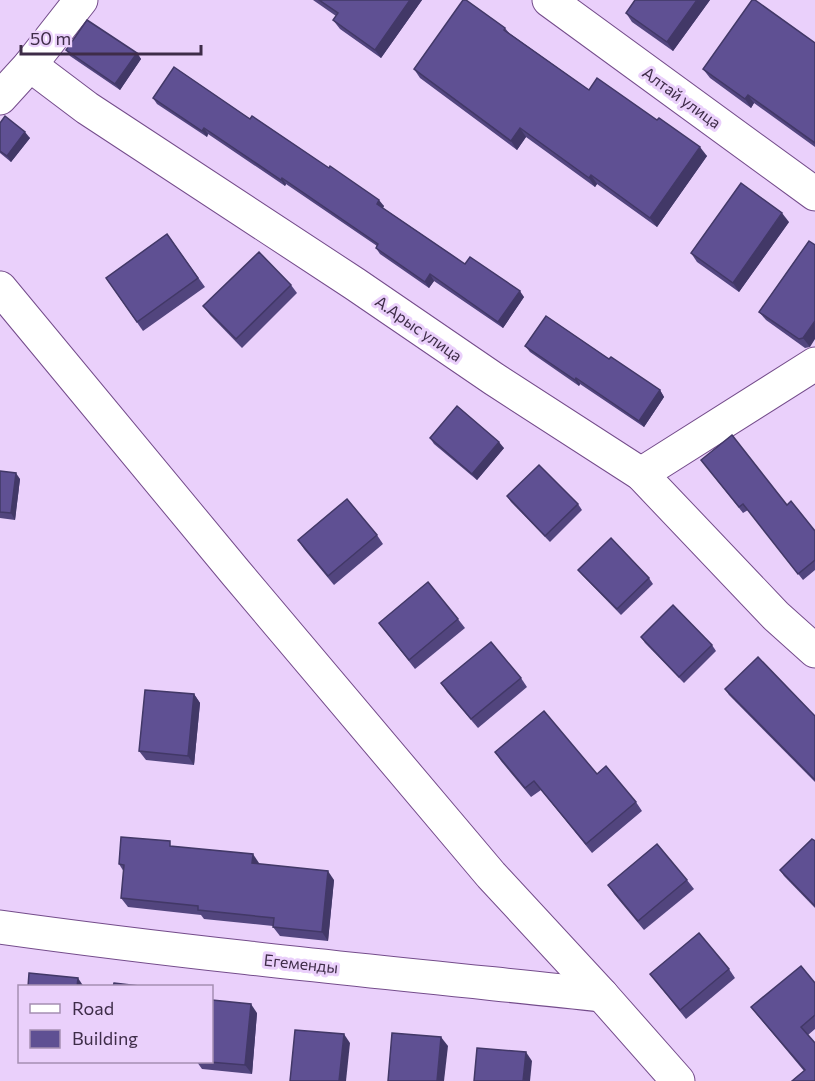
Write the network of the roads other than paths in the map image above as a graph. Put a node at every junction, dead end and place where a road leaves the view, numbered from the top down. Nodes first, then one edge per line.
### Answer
1 (81, 0) edge
2 (549, 0) edge
3 (30, 65) junction
4 (0, 98) edge
5 (815, 194) edge
6 (0, 288) edge
7 (815, 364) edge
8 (641, 474) junction
9 (815, 651) edge
10 (0, 927) edge
11 (602, 995) junction
12 (678, 1081) edge

1 - 3 street
2 - 5 street, Алтай улица
3 - 4 street
3 - 8 street, А.Арыс улица
6 - 11 street
7 - 8 street
8 - 9 street, А.Арыс улица
10 - 11 street, Егеменды
11 - 12 street

